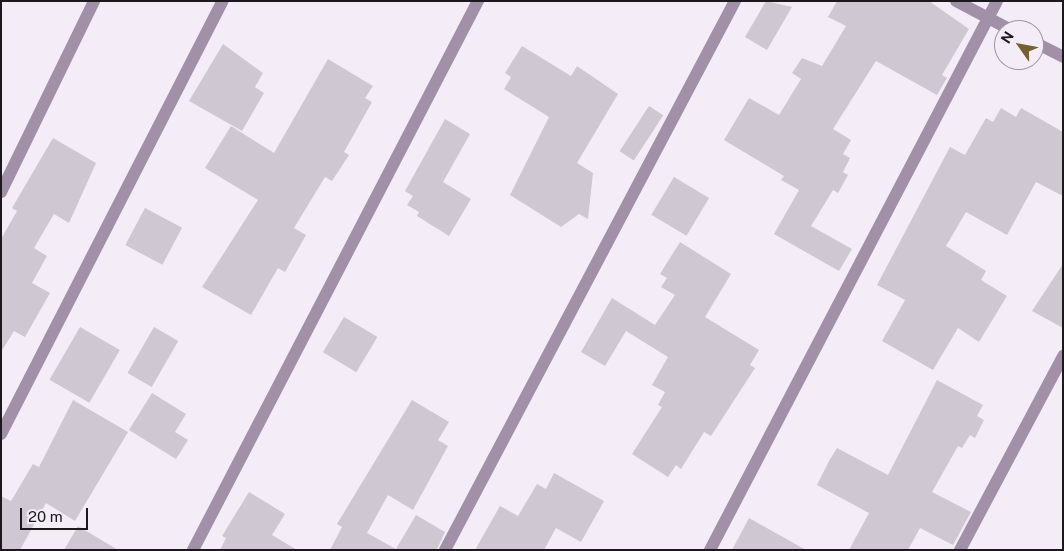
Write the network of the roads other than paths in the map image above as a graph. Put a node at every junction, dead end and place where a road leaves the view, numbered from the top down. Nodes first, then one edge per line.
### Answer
1 (94, 1) edge
2 (223, 1) edge
3 (478, 1) edge
4 (735, 1) edge
5 (956, 1) edge
6 (997, 1) edge
7 (988, 18) junction
8 (994, 21) edge
9 (1044, 47) edge
10 (1063, 57) edge
11 (1, 192) edge
12 (1063, 356) edge
13 (1, 434) edge
14 (193, 550) edge
15 (445, 550) edge
16 (710, 550) edge
17 (960, 550) edge

1 - 11 street
2 - 13 street
3 - 14 street
4 - 15 street
5 - 7 street
6 - 7 street
7 - 8 street
7 - 16 street
9 - 10 street
12 - 17 street

